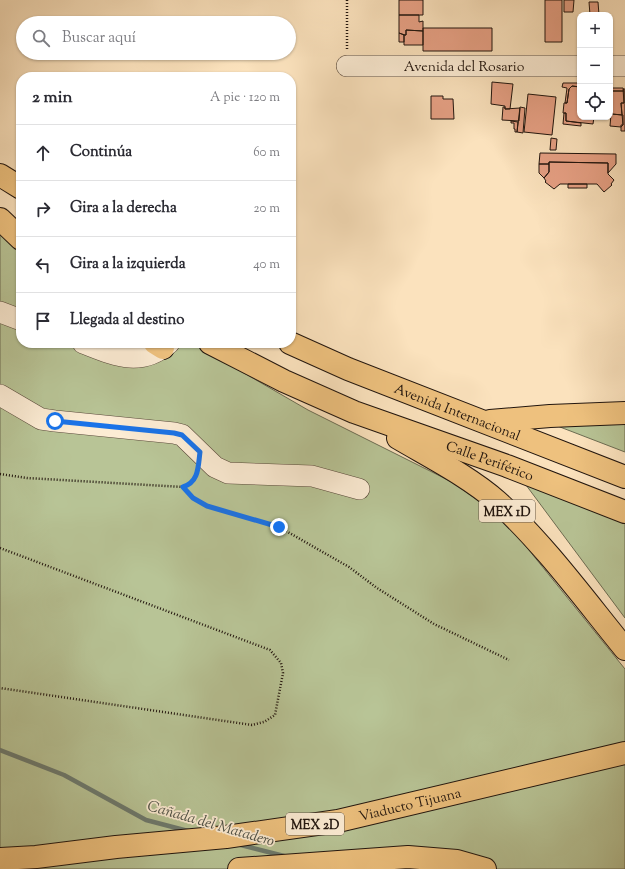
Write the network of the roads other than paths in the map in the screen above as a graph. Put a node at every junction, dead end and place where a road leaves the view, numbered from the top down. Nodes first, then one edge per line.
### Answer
1 (347, 66) road end
2 (577, 66) edge
3 (613, 66) edge
4 (625, 66) edge
5 (0, 175) edge
6 (16, 185) edge
7 (0, 214) edge
8 (0, 219) edge
9 (16, 224) edge
10 (16, 234) edge
11 (0, 312) edge
12 (16, 318) edge
13 (296, 346) edge
14 (96, 348) edge
15 (157, 348) edge
16 (220, 348) edge
17 (0, 395) edge
18 (354, 412) junction
19 (625, 413) edge
20 (483, 422) junction
21 (625, 477) edge
22 (359, 489) dead end
23 (625, 512) edge
24 (625, 649) edge
25 (625, 754) edge
26 (0, 859) edge
27 (239, 869) edge
28 (485, 869) edge

1 - 2 street, Avenida del Rosario
3 - 4 street
5 - 6 highway
7 - 9 highway
8 - 10 highway
11 - 12 street
13 - 20 highway, Avenida Internacional
14 - 15 street
16 - 18 highway, MEX 1D
17 - 22 street
18 - 23 highway, Calle Periférico
18 - 24 highway, MEX 1D
19 - 20 highway
20 - 21 highway, Avenida Internacional
25 - 26 highway, Viaducto Tijuana / MEX 2D
27 - 28 highway

